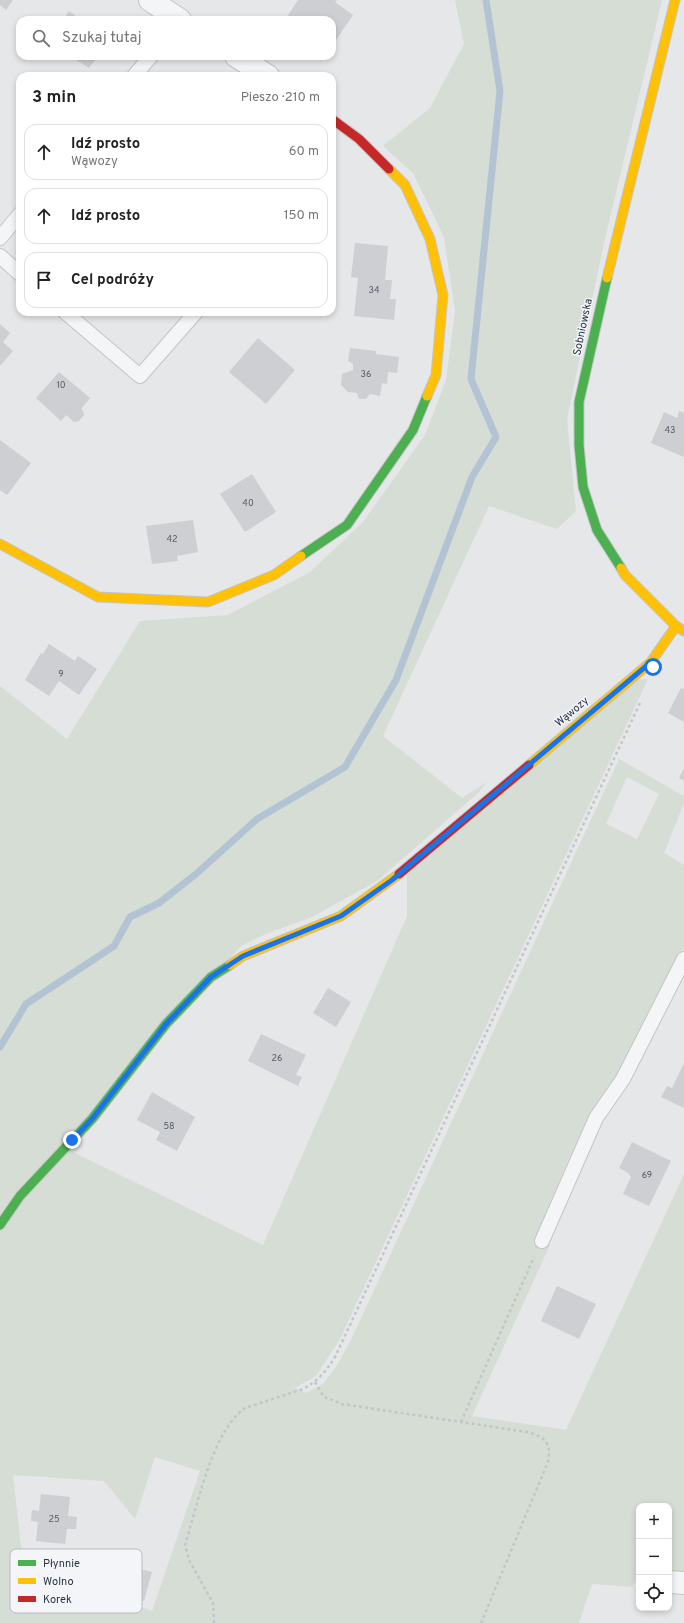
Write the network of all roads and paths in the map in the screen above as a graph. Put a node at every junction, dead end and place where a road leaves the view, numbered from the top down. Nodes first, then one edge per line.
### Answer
1 (150, 0) edge
2 (675, 0) edge
3 (174, 16) edge
4 (148, 60) edge
5 (242, 60) edge
6 (137, 72) edge
7 (262, 72) edge
8 (336, 122) edge
9 (16, 219) edge
10 (0, 238) edge
11 (0, 256) edge
12 (16, 270) edge
13 (70, 316) edge
14 (192, 316) edge
15 (0, 544) edge
16 (680, 629) edge
17 (644, 696) dead end
18 (684, 959) edge
19 (0, 1225) edge
20 (542, 1240) joint
21 (315, 1382) junction
22 (461, 1422) junction
23 (672, 1582) edge
24 (684, 1583) edge
25 (214, 1623) edge
26 (482, 1623) edge

1 - 3 street
2 - 16 street, Sobniowska
4 - 6 lane
5 - 7 street
8 - 15 street
9 - 10 lane
11 - 12 lane
13 - 14 lane
16 - 19 street, Wąwozy
17 - 21 path
18 - 20 lane
20 - 22 path
21 - 22 path
21 - 25 path
22 - 26 path
23 - 24 street

